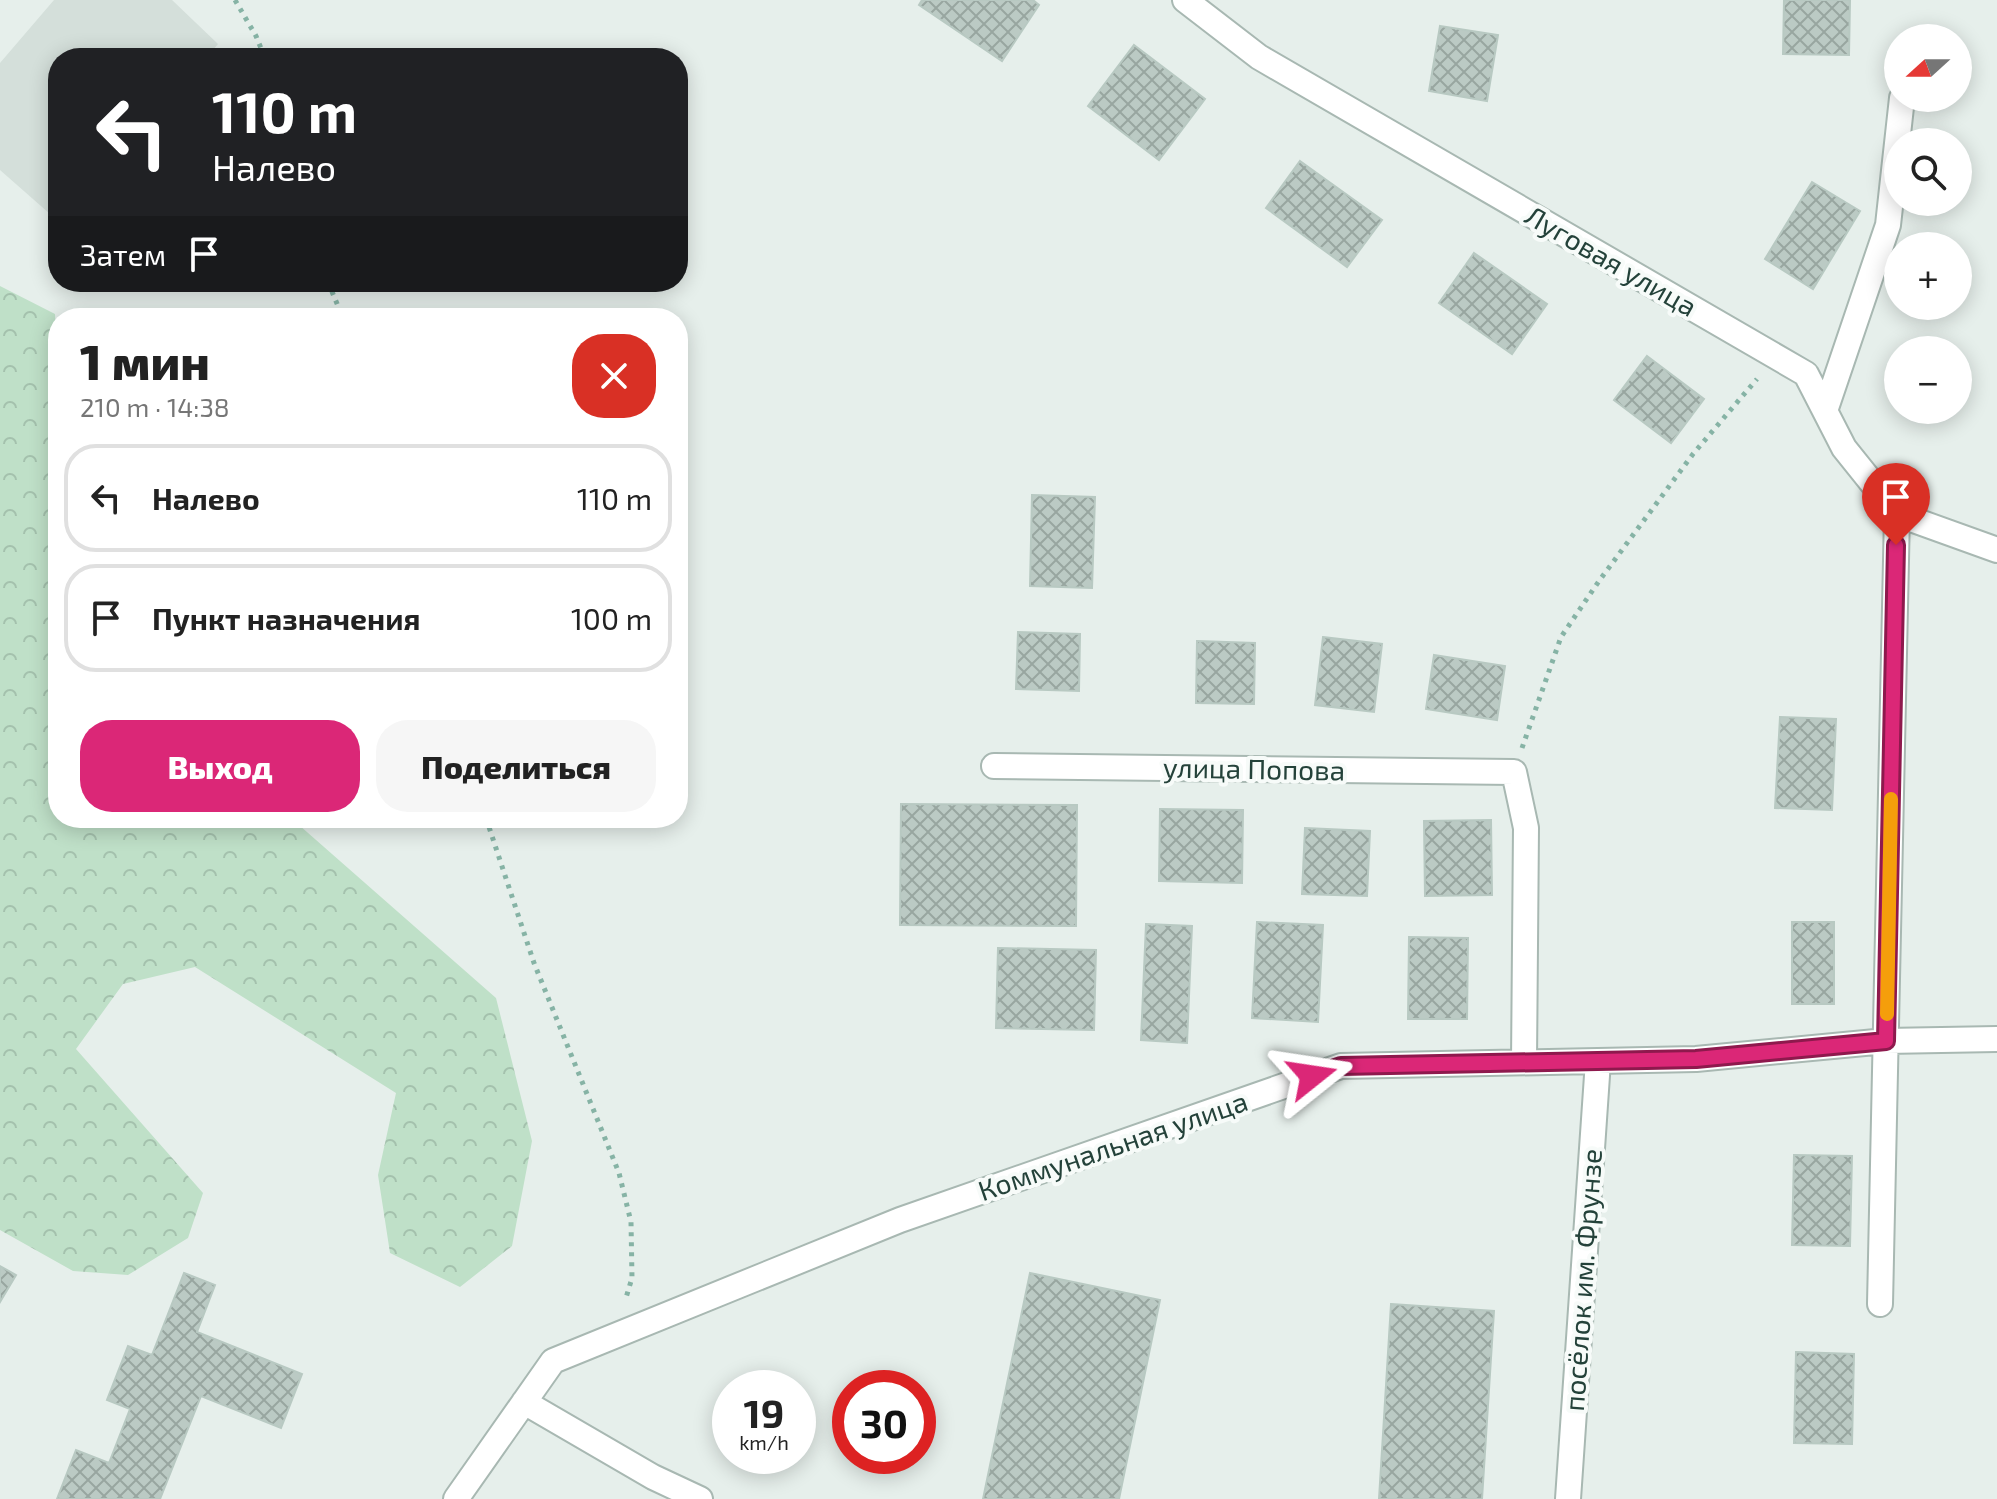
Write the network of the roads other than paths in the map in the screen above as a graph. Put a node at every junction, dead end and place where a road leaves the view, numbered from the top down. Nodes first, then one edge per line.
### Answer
1 (1185, 0) edge
2 (1900, 112) edge
3 (1825, 411) junction
4 (1897, 514) junction
5 (1997, 550) edge
6 (994, 766) dead end
7 (1997, 1039) edge
8 (1886, 1041) junction
9 (1598, 1061) junction
10 (1524, 1062) junction
11 (1880, 1304) dead end
12 (524, 1402) junction
13 (456, 1499) edge
14 (700, 1499) edge
15 (1568, 1499) edge

1 - 3 street, Луговая улица
2 - 3 street
3 - 4 street, Луговая улица
4 - 5 street
4 - 8 street
6 - 10 street, улица Попова
7 - 8 street, Коммунальная улица
8 - 9 street, Коммунальная улица
8 - 11 street
9 - 10 street, Коммунальная улица
9 - 15 street, посёлок им. Фрунзе
10 - 12 street, Коммунальная улица
12 - 13 street, Коммунальная улица
12 - 14 street

